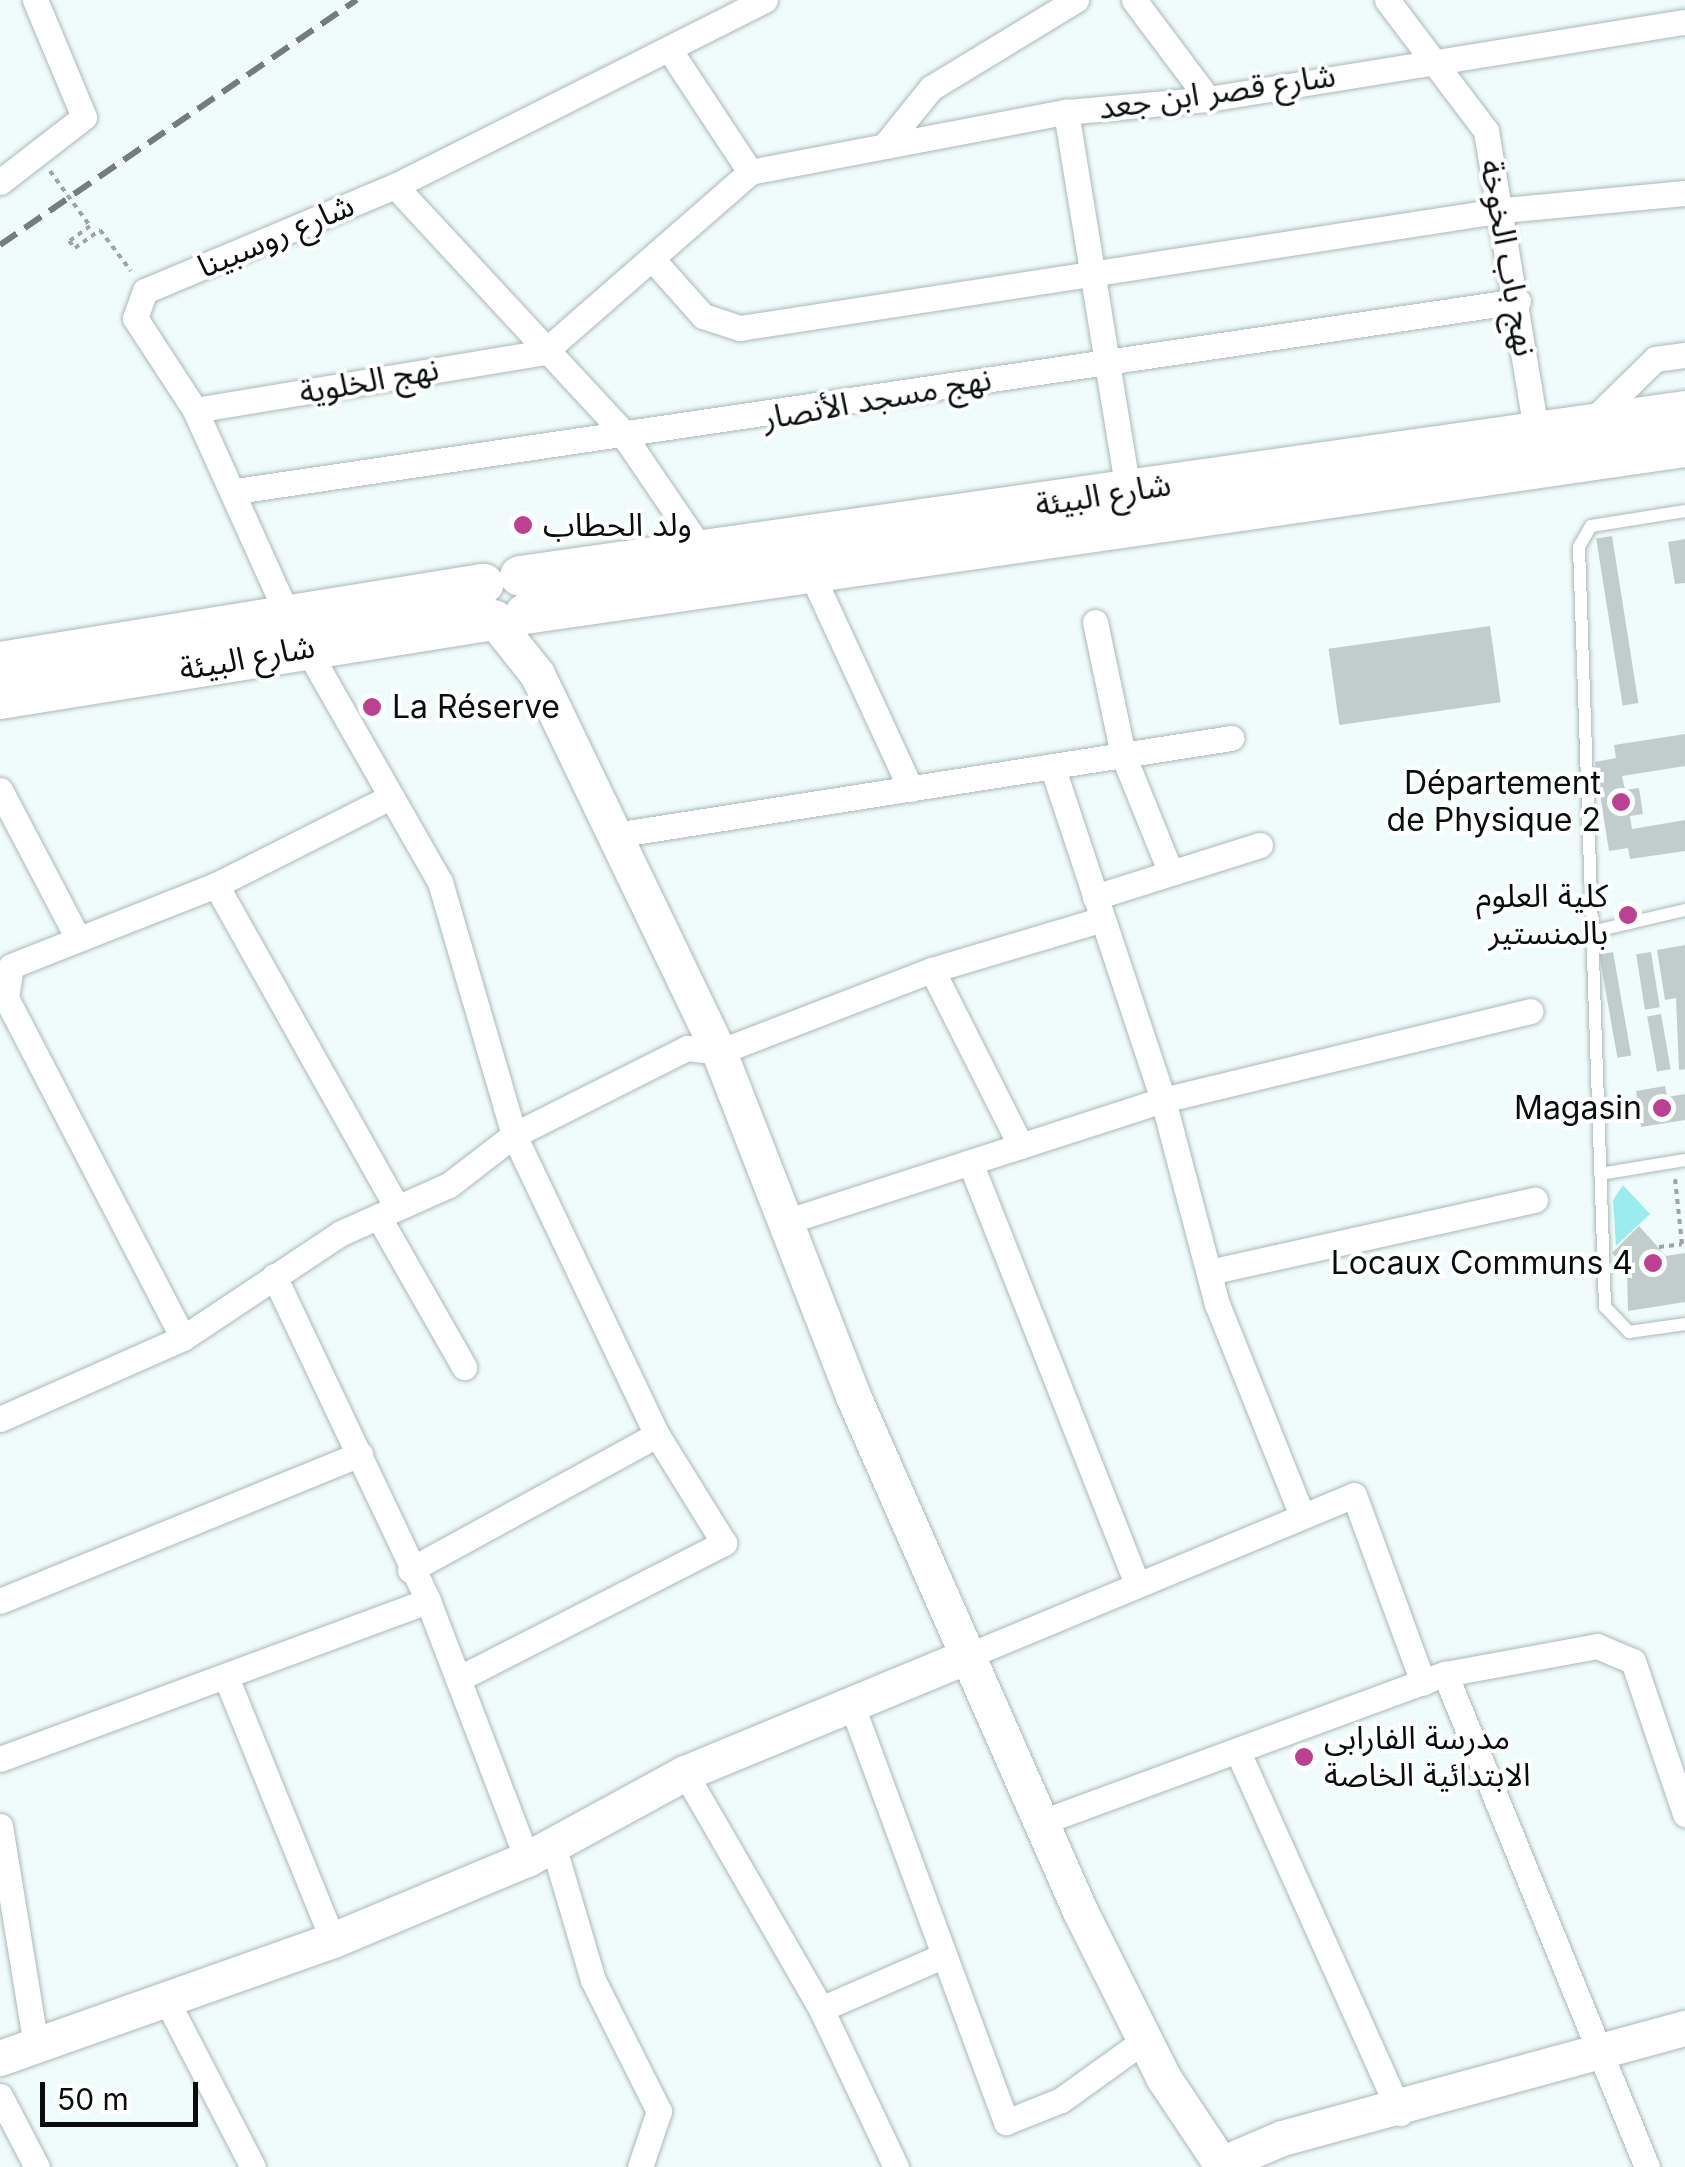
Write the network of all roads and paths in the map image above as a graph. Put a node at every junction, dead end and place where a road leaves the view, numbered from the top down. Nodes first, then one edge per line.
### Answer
1 (35, 0) edge
2 (765, 0) edge
3 (1076, 0) edge
4 (1134, 0) edge
5 (1386, 0) edge
6 (1685, 22) edge
7 (671, 52) junction
8 (1434, 57) junction
9 (1208, 100) junction
10 (1066, 112) junction
11 (885, 146) junction
12 (50, 171) dead end
13 (750, 172) junction
14 (0, 182) edge
15 (395, 186) junction
16 (1685, 193) edge
17 (1504, 210) junction
18 (654, 262) junction
19 (1094, 270) junction
20 (146, 291) junction
21 (1518, 301) junction
22 (544, 352) junction
23 (1685, 355) edge
24 (1106, 358) junction
25 (195, 410) junction
26 (1685, 411) edge
27 (618, 427) junction
28 (1548, 441) junction
29 (1685, 447) edge
30 (236, 490) junction
31 (1128, 491) junction
32 (1685, 511) edge
33 (704, 552) junction
34 (811, 573) junction
35 (506, 598) junction
36 (1095, 622) dead end
37 (297, 630) junction
38 (0, 662) edge
39 (0, 699) edge
40 (1230, 738) dead end
41 (1123, 755) junction
42 (1052, 766) junction
43 (911, 788) junction
44 (0, 790) edge
45 (388, 798) junction
46 (615, 835) junction
47 (1260, 845) dead end
48 (1171, 873) junction
49 (216, 885) junction
50 (1099, 908) junction
51 (1685, 910) edge
52 (1590, 932) junction
53 (76, 934) junction
54 (932, 970) junction
55 (1530, 1012) dead end
56 (719, 1052) junction
57 (1163, 1100) junction
58 (514, 1134) junction
59 (1020, 1146) junction
60 (1679, 1161) edge
61 (970, 1162) junction
62 (1600, 1174) junction
63 (1535, 1200) dead end
64 (387, 1212) junction
65 (791, 1220) junction
66 (1684, 1244) edge
67 (1659, 1247) dead end
68 (1209, 1272) junction
69 (274, 1276) junction
70 (1685, 1324) edge
71 (182, 1338) junction
72 (464, 1366) dead end
73 (0, 1418) edge
74 (657, 1435) junction
75 (360, 1454) junction
76 (1302, 1516) junction
77 (410, 1570) junction
78 (1137, 1584) junction
79 (0, 1601) edge
80 (428, 1601) junction
81 (965, 1657) junction
82 (1434, 1678) junction
83 (458, 1679) junction
84 (228, 1682) junction
85 (852, 1703) junction
86 (1238, 1752) junction
87 (0, 1760) edge
88 (685, 1773) junction
89 (1685, 1814) edge
90 (1042, 1822) junction
91 (0, 1826) edge
92 (540, 1852) junction
93 (333, 1940) junction
94 (940, 1957) junction
95 (169, 2005) junction
96 (821, 2009) junction
97 (1685, 2028) edge
98 (1143, 2041) junction
99 (36, 2047) junction
100 (1601, 2057) junction
101 (0, 2058) edge
102 (0, 2096) edge
103 (1400, 2113) junction
104 (1220, 2166) edge
105 (37, 2167) edge
106 (253, 2167) edge
107 (640, 2167) edge
108 (896, 2167) edge
109 (1647, 2167) edge

1 - 14 street
2 - 7 street, شارع روسبينا
3 - 11 street
4 - 9 street
5 - 8 street, نهج باب الخوخة
6 - 8 street, شارع قصر ابن جعد
7 - 13 street
7 - 15 street, شارع روسبينا
8 - 9 street, شارع قصر ابن جعد
8 - 17 street, نهج باب الخوخة
9 - 10 street, شارع قصر ابن جعد
10 - 11 street, شارع قصر ابن جعد
10 - 19 street
11 - 13 street, شارع قصر ابن جعد
12 - 20 path, bridge
13 - 18 street
15 - 20 street, شارع روسبينا
15 - 22 street
16 - 17 street
17 - 19 street
17 - 21 street, نهج باب الخوخة
18 - 19 street
18 - 22 street
19 - 24 street
20 - 25 street
21 - 24 street, نهج مسجد الأنصار
21 - 28 street, نهج باب الخوخة
22 - 25 street, نهج الخلوية
22 - 27 street
23 - 28 street
24 - 27 street, نهج مسجد الأنصار
24 - 31 street
25 - 30 street
26 - 28 main road, شارع البيئة
27 - 30 street, نهج مسجد الأنصار
27 - 33 street
28 - 29 main road, شارع البيئة
28 - 31 main road, شارع البيئة
28 - 34 main road, شارع البيئة
30 - 37 street
31 - 33 main road, شارع البيئة
32 - 52 lane
33 - 35 main road, شارع البيئة
34 - 35 main road, شارع البيئة
34 - 43 street
35 - 37 main road, شارع البيئة
35 - 46 street
36 - 41 street
37 - 38 main road, شارع البيئة
37 - 39 main road, شارع البيئة
37 - 45 street
40 - 41 street
41 - 42 street
41 - 48 street
42 - 43 street
42 - 50 street
43 - 46 street
44 - 53 street
45 - 49 street
45 - 58 street
46 - 56 street
47 - 48 street
48 - 50 street
49 - 53 street
49 - 64 street
50 - 54 street
50 - 57 street
51 - 52 lane
52 - 62 lane
53 - 71 street
54 - 56 street
54 - 59 street
55 - 57 street
56 - 58 street
56 - 65 street
57 - 59 street
57 - 68 street
58 - 64 street
58 - 74 street
59 - 61 street
60 - 62 lane
60 - 66 path
61 - 65 street
61 - 78 street
62 - 70 lane
63 - 68 street
64 - 69 street
64 - 72 street
65 - 81 street
66 - 67 path
68 - 76 street
69 - 71 street
69 - 75 street
71 - 73 street
74 - 77 street
74 - 83 street
75 - 77 street
75 - 79 street
76 - 78 street
76 - 82 street
77 - 80 street
78 - 81 street
80 - 83 street
80 - 84 street
81 - 85 street
81 - 90 street
82 - 86 street
82 - 89 street
82 - 100 street
83 - 92 street
84 - 87 street
84 - 93 street
85 - 88 street
85 - 94 street
86 - 90 street
86 - 103 street
88 - 92 street
88 - 96 street
90 - 98 street
91 - 99 street
92 - 93 street
92 - 107 street
93 - 95 street
94 - 96 street
94 - 98 street
95 - 99 street
95 - 106 street
96 - 108 street
97 - 100 street
98 - 104 street
99 - 101 street
100 - 103 street
100 - 109 street
102 - 105 street
103 - 104 street

